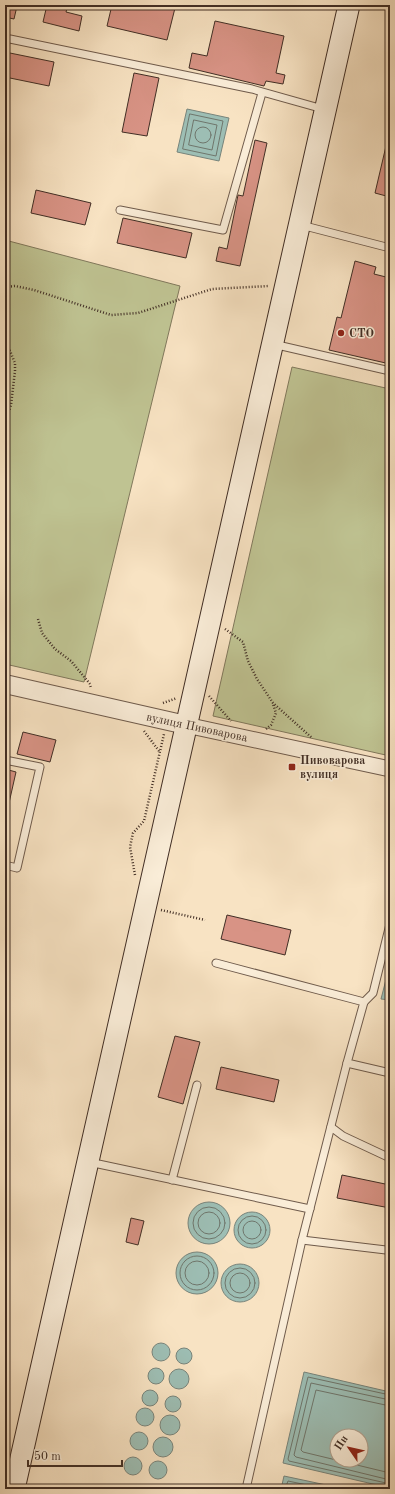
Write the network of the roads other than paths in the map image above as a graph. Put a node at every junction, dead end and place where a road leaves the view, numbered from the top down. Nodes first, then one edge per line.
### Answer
1 (349, 5) edge
2 (10, 39) dead end
3 (262, 93) junction
4 (325, 110) junction
5 (120, 210) dead end
6 (299, 224) junction
7 (390, 248) edge
8 (272, 344) junction
9 (390, 371) edge
10 (5, 684) edge
11 (186, 725) junction
12 (5, 760) edge
13 (390, 769) edge
14 (5, 865) edge
15 (390, 924) edge
16 (216, 963) dead end
17 (364, 1002) junction
18 (347, 1063) junction
19 (390, 1073) edge
20 (197, 1085) dead end
21 (331, 1127) junction
22 (390, 1158) edge
23 (88, 1161) junction
24 (172, 1180) junction
25 (310, 1209) junction
26 (302, 1240) junction
27 (389, 1250) edge
28 (14, 1489) edge
29 (246, 1489) edge

1 - 4 main road
2 - 3 lane
3 - 4 lane
3 - 5 lane
4 - 6 main road
6 - 7 lane
6 - 8 main road
8 - 9 lane
8 - 11 main road
10 - 11 street, вулиця Пивоварова
11 - 13 street, вулиця Пивоварова
11 - 23 main road
12 - 14 lane
15 - 17 lane
16 - 17 lane
17 - 18 lane
18 - 19 lane
18 - 21 lane
20 - 24 lane
21 - 22 lane
21 - 25 lane
23 - 24 lane
23 - 28 main road
24 - 25 lane
25 - 26 lane
26 - 27 lane
26 - 29 lane

